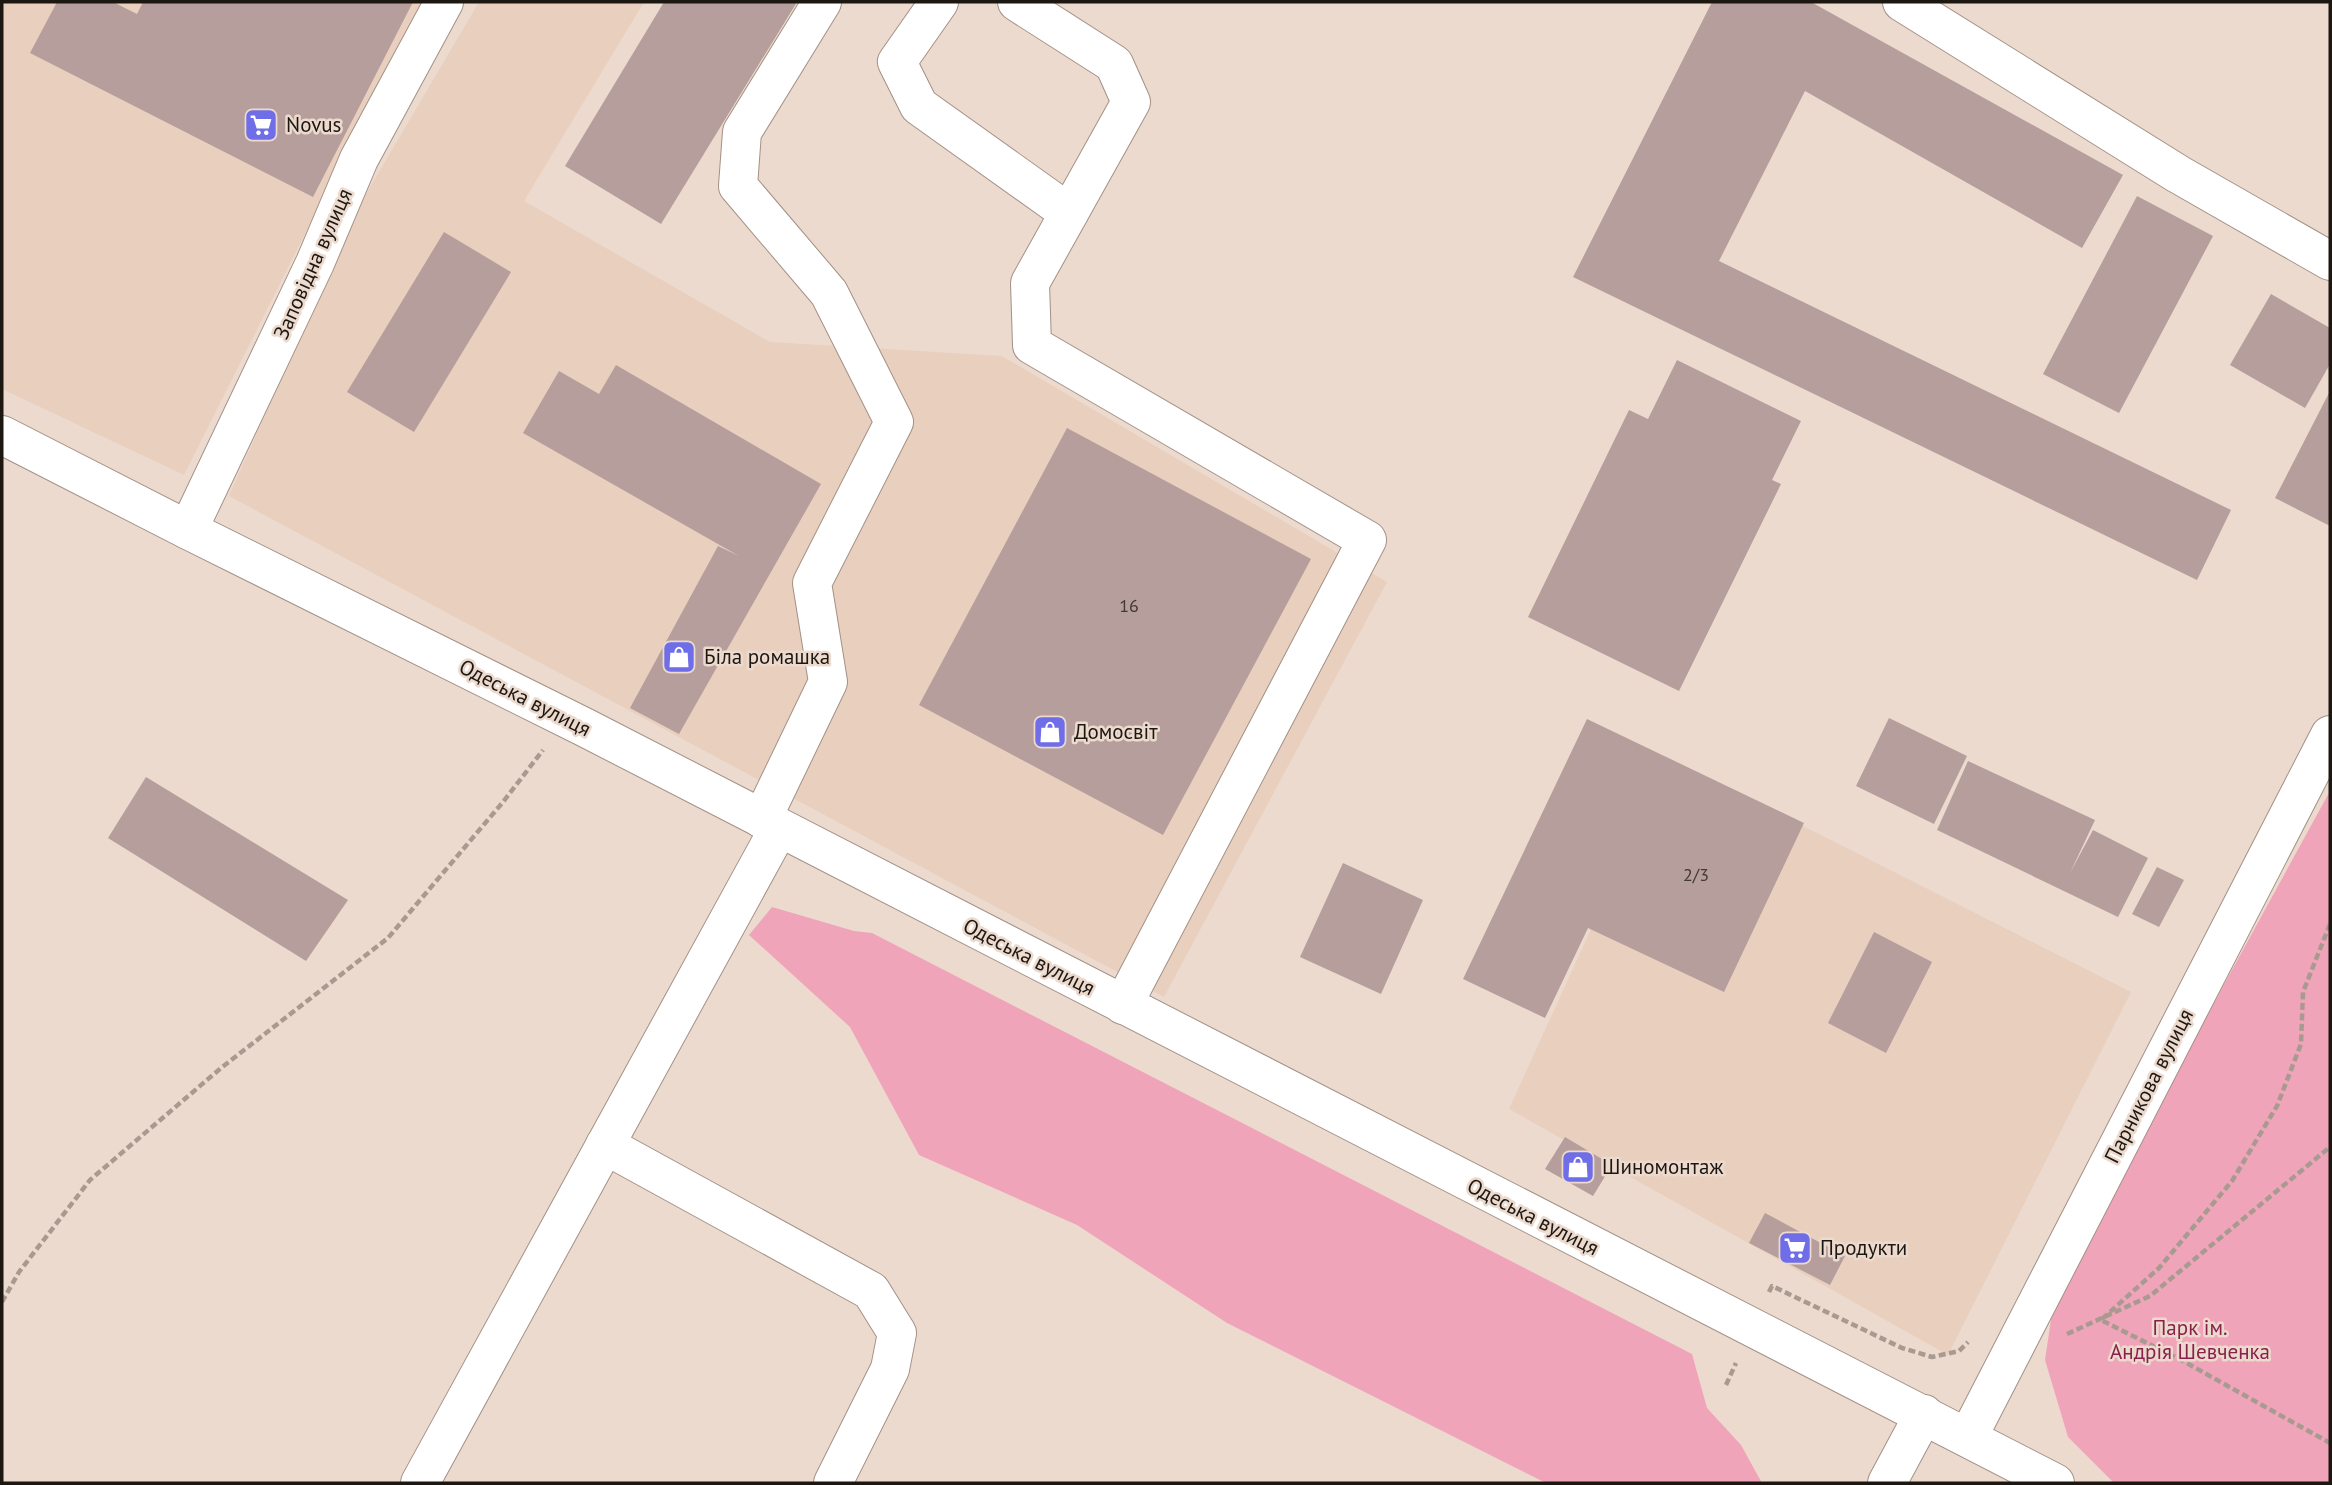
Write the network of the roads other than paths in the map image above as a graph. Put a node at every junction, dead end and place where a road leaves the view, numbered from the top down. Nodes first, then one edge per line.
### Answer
1 (444, 2) edge
2 (822, 2) edge
3 (939, 2) edge
4 (1017, 2) edge
5 (1902, 2) edge
6 (1069, 213) junction
7 (2330, 261) edge
8 (2, 435) edge
9 (188, 530) junction
10 (2330, 735) edge
11 (771, 823) junction
12 (1123, 1005) junction
13 (605, 1144) junction
14 (1924, 1415) junction
15 (1968, 1437) junction
16 (420, 1483) edge
17 (833, 1483) edge
18 (1887, 1483) edge
19 (2055, 1483) edge

1 - 9 street, Заповідна вулиця
2 - 11 street
3 - 6 street
4 - 6 street
5 - 7 street
6 - 12 street
8 - 9 street, Одеська вулиця
9 - 11 street, Одеська вулиця
10 - 15 street, Парникова вулиця
11 - 12 street, Одеська вулиця
11 - 13 street
12 - 14 street, Одеська вулиця
13 - 16 street
13 - 17 street
14 - 15 street, Одеська вулиця
14 - 18 street
15 - 19 street, Одеська вулиця

